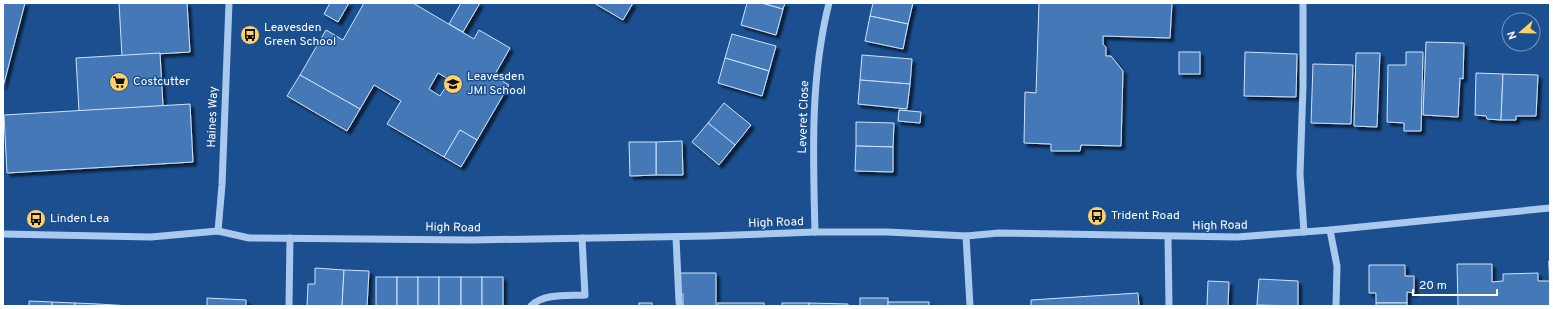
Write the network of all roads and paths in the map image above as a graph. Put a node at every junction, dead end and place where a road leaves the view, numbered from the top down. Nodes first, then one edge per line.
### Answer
1 (228, 3) edge
2 (829, 3) edge
3 (1303, 3) edge
4 (1550, 208) edge
5 (1330, 230) junction
6 (218, 231) junction
7 (815, 232) junction
8 (1304, 232) junction
9 (3, 234) edge
10 (966, 236) junction
11 (676, 237) junction
12 (1168, 237) junction
13 (290, 238) junction
14 (582, 238) junction
15 (289, 306) edge
16 (531, 306) edge
17 (680, 306) edge
18 (970, 306) edge
19 (1169, 306) edge
20 (1336, 306) edge

1 - 6 street, Haines Way
2 - 7 street, Leveret Close
3 - 8 street
4 - 5 street, High Road
5 - 8 street, High Road
5 - 20 street
6 - 9 street, High Road
6 - 13 street, High Road
7 - 10 street, High Road
7 - 11 street, High Road
8 - 12 street, High Road
10 - 12 street, High Road
10 - 18 street
11 - 14 street, High Road
11 - 17 street
12 - 19 street
13 - 14 street, High Road
13 - 15 street
14 - 16 street

